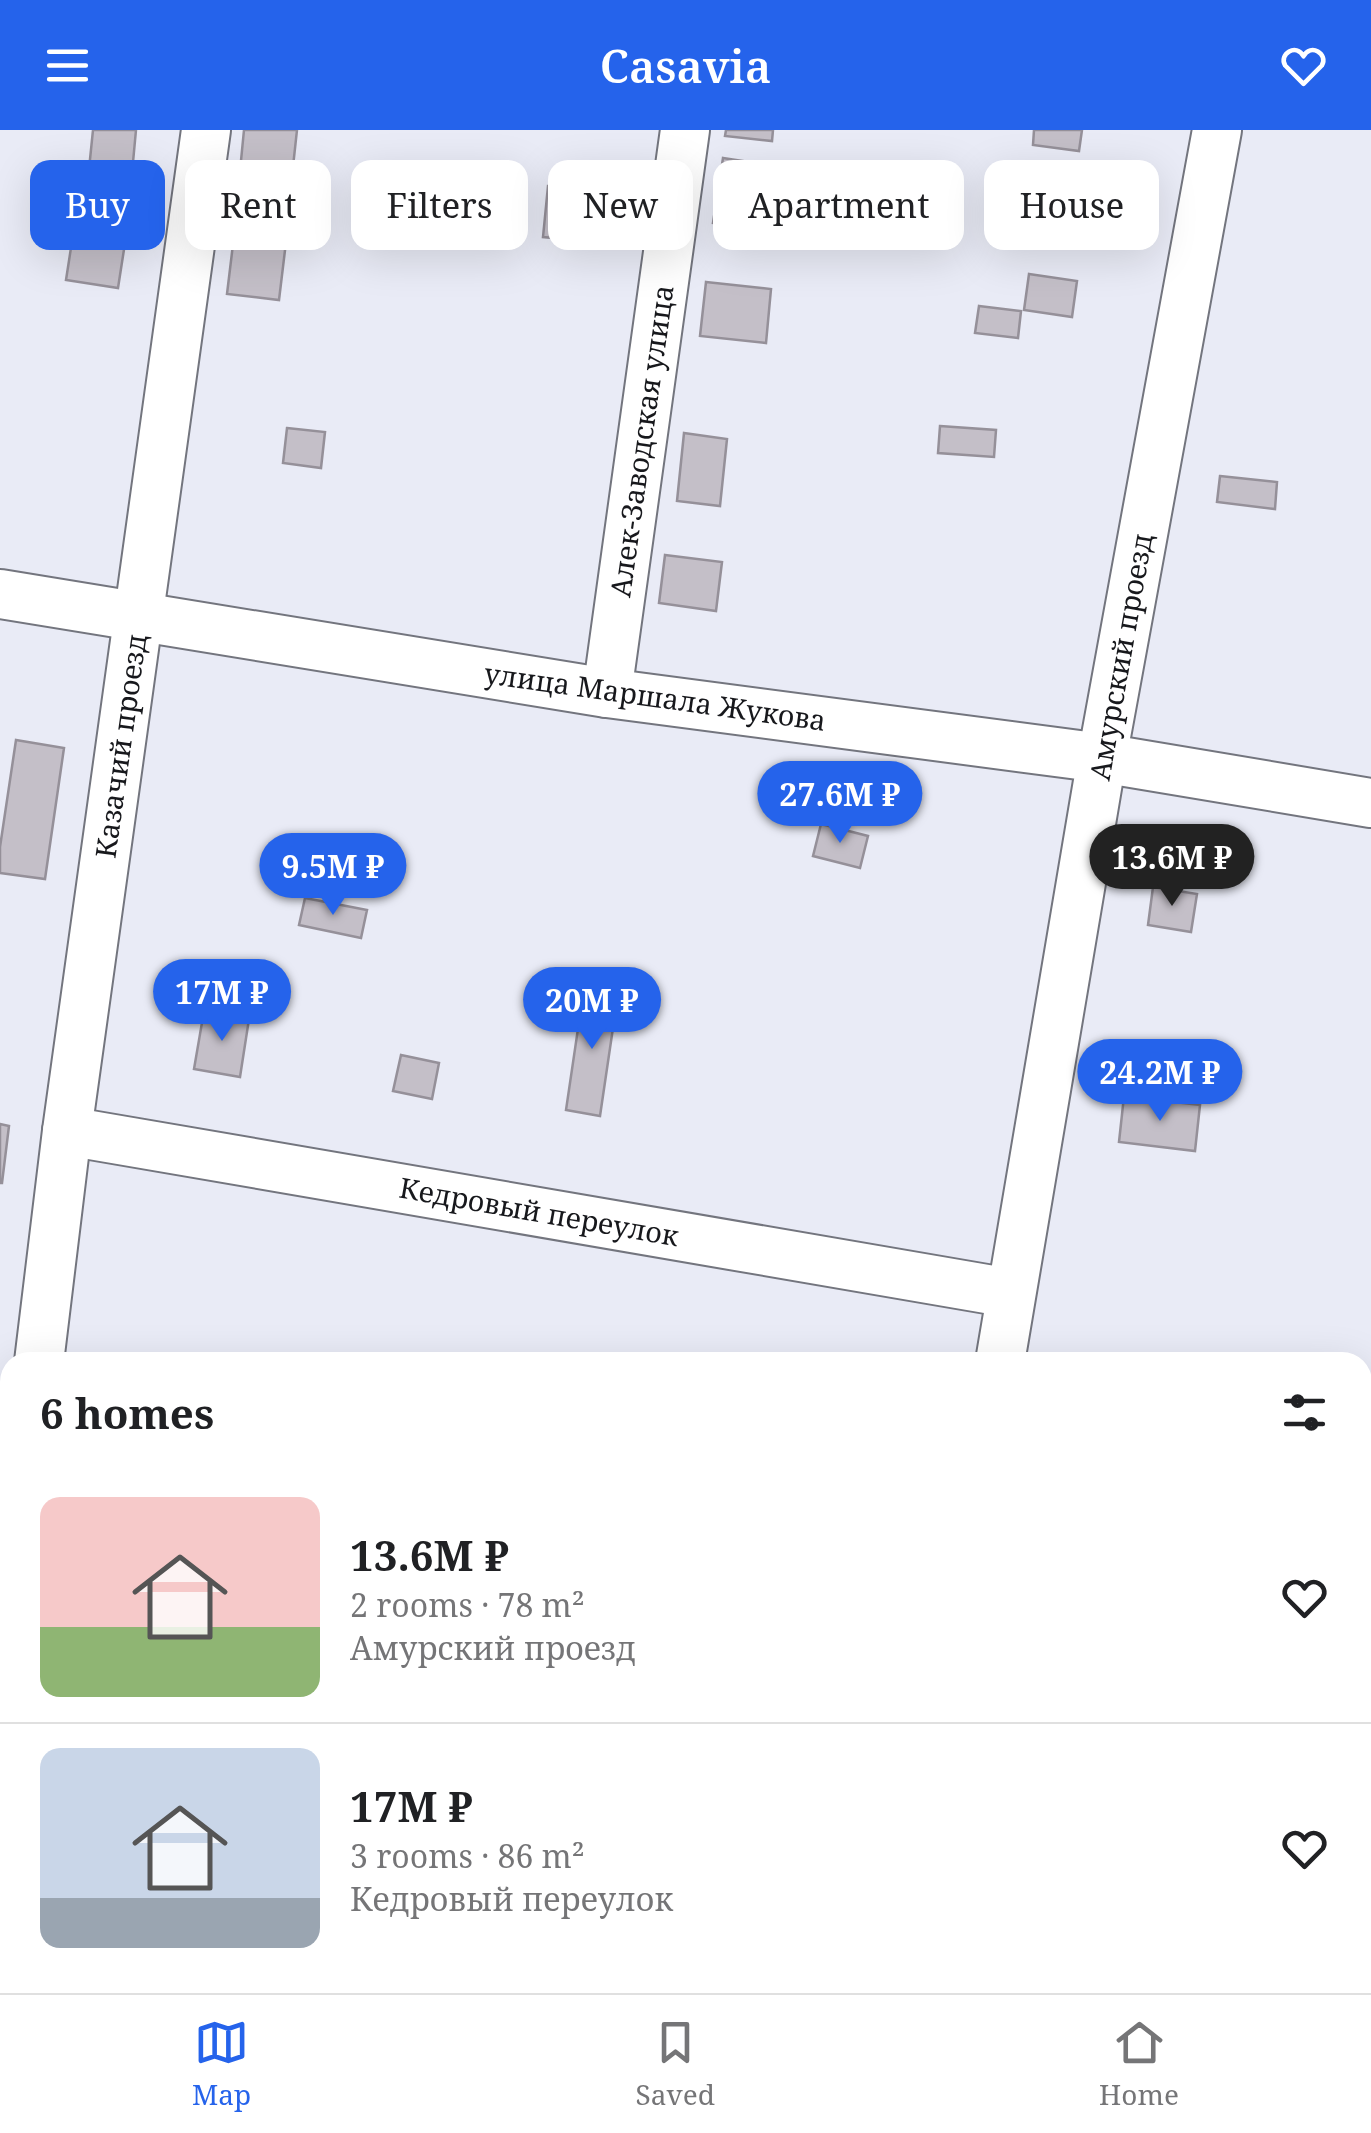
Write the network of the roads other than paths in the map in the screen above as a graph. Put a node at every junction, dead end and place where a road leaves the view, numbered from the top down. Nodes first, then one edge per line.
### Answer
1 (206, 130) edge
2 (685, 130) edge
3 (1217, 130) edge
4 (0, 594) edge
5 (138, 618) junction
6 (606, 692) junction
7 (1102, 758) junction
8 (1371, 804) edge
9 (67, 1131) junction
10 (1010, 1293) junction
11 (40, 1352) edge
12 (1001, 1352) edge

1 - 5 street, Казачий проезд
2 - 6 street, Алек-Заводская улица
3 - 7 street, Амурский проезд
4 - 5 street, улица Маршала Жукова
5 - 6 street, улица Маршала Жукова
5 - 9 street, Казачий проезд
6 - 7 street, улица Маршала Жукова
7 - 8 street, улица Маршала Жукова
7 - 10 street, Амурский проезд
9 - 10 street, Кедровый переулок
9 - 11 street, Казачий проезд
10 - 12 street, Амурский проезд

